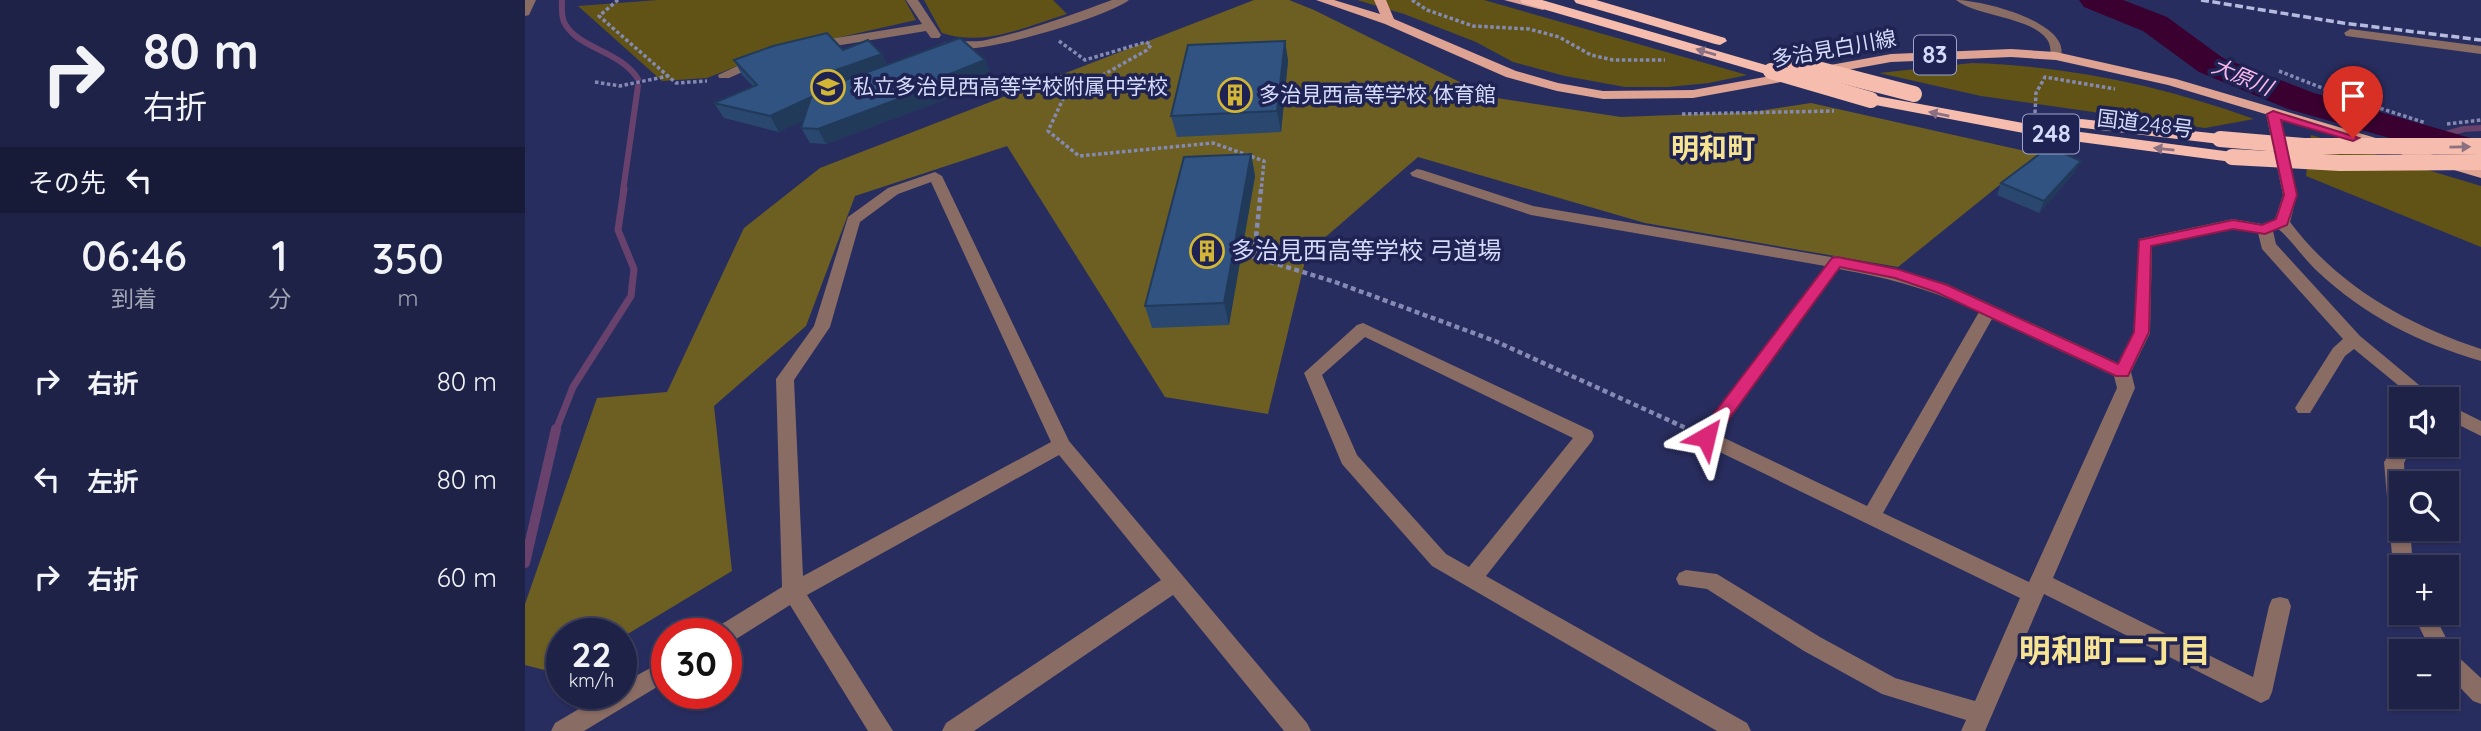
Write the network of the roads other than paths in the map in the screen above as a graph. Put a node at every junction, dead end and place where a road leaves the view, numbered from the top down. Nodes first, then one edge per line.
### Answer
1 (530, 0) edge
2 (912, 0) edge
3 (1123, 0) edge
4 (1322, 0) edge
5 (1380, 0) edge
6 (1510, 0) edge
7 (1527, 0) edge
8 (1581, 0) edge
9 (1962, 0) edge
10 (1560, 10) junction
11 (525, 12) edge
12 (1389, 21) junction
13 (929, 26) junction
14 (2350, 33) dead end
15 (2481, 50) edge
16 (791, 51) edge
17 (778, 54) edge
18 (2056, 56) junction
19 (724, 75) road end
20 (2273, 114) junction
21 (2481, 146) edge
22 (2481, 162) edge
23 (1417, 173) dead end
24 (2481, 174) edge
25 (2273, 226) junction
26 (1837, 261) junction
27 (1989, 310) junction
28 (2354, 340) junction
29 (2481, 355) edge
30 (2122, 372) junction
31 (2411, 387) edge
32 (2304, 408) dead end
33 (2459, 417) edge
34 (2481, 429) edge
35 (1062, 445) junction
36 (2397, 457) edge
37 (1871, 517) junction
38 (2402, 555) edge
39 (1473, 578) junction
40 (1686, 579) dead end
41 (1175, 582) junction
42 (2037, 588) junction
43 (793, 592) junction
44 (2280, 606) dead end
45 (742, 624) edge
46 (2459, 671) edge
47 (651, 678) edge
48 (2481, 692) edge
49 (1976, 722) edge
50 (563, 731) edge
51 (881, 731) edge
52 (954, 731) edge
53 (1299, 731) edge
54 (1739, 731) edge

1 - 11 street
2 - 13 street
3 - 13 street
4 - 12 main road, 多治見白川線 / 83
5 - 12 main road
6 - 10 main road
7 - 10 highway, 国道248号 / 248
8 -> 21 highway, 国道248号 / 248, bridge
9 - 18 street
22 -> 10 highway, 国道248号 / 248, bridge
12 - 18 main road, 多治見白川線 / 83
13 - 16 street
14 - 15 street
17 - 19 street
18 - 20 main road, 多治見白川線 / 83
20 - 24 main road, 多治見白川線 / 83
20 - 25 street
23 - 26 street
25 - 28 street
25 - 29 street
25 - 30 street
26 - 27 street
26 - 37 street
27 - 30 street
27 - 37 street
28 - 31 street
28 - 32 street
30 - 42 street
33 - 34 street
35 - 41 street
35 - 43 street
35 - 43 street
36 - 38 street
37 - 42 street
39 - 39 street
39 - 54 street
40 - 49 street
41 - 52 street
41 - 53 street
42 - 44 street
42 - 49 street
43 - 45 street
43 - 51 street
46 - 48 street
47 - 50 street

